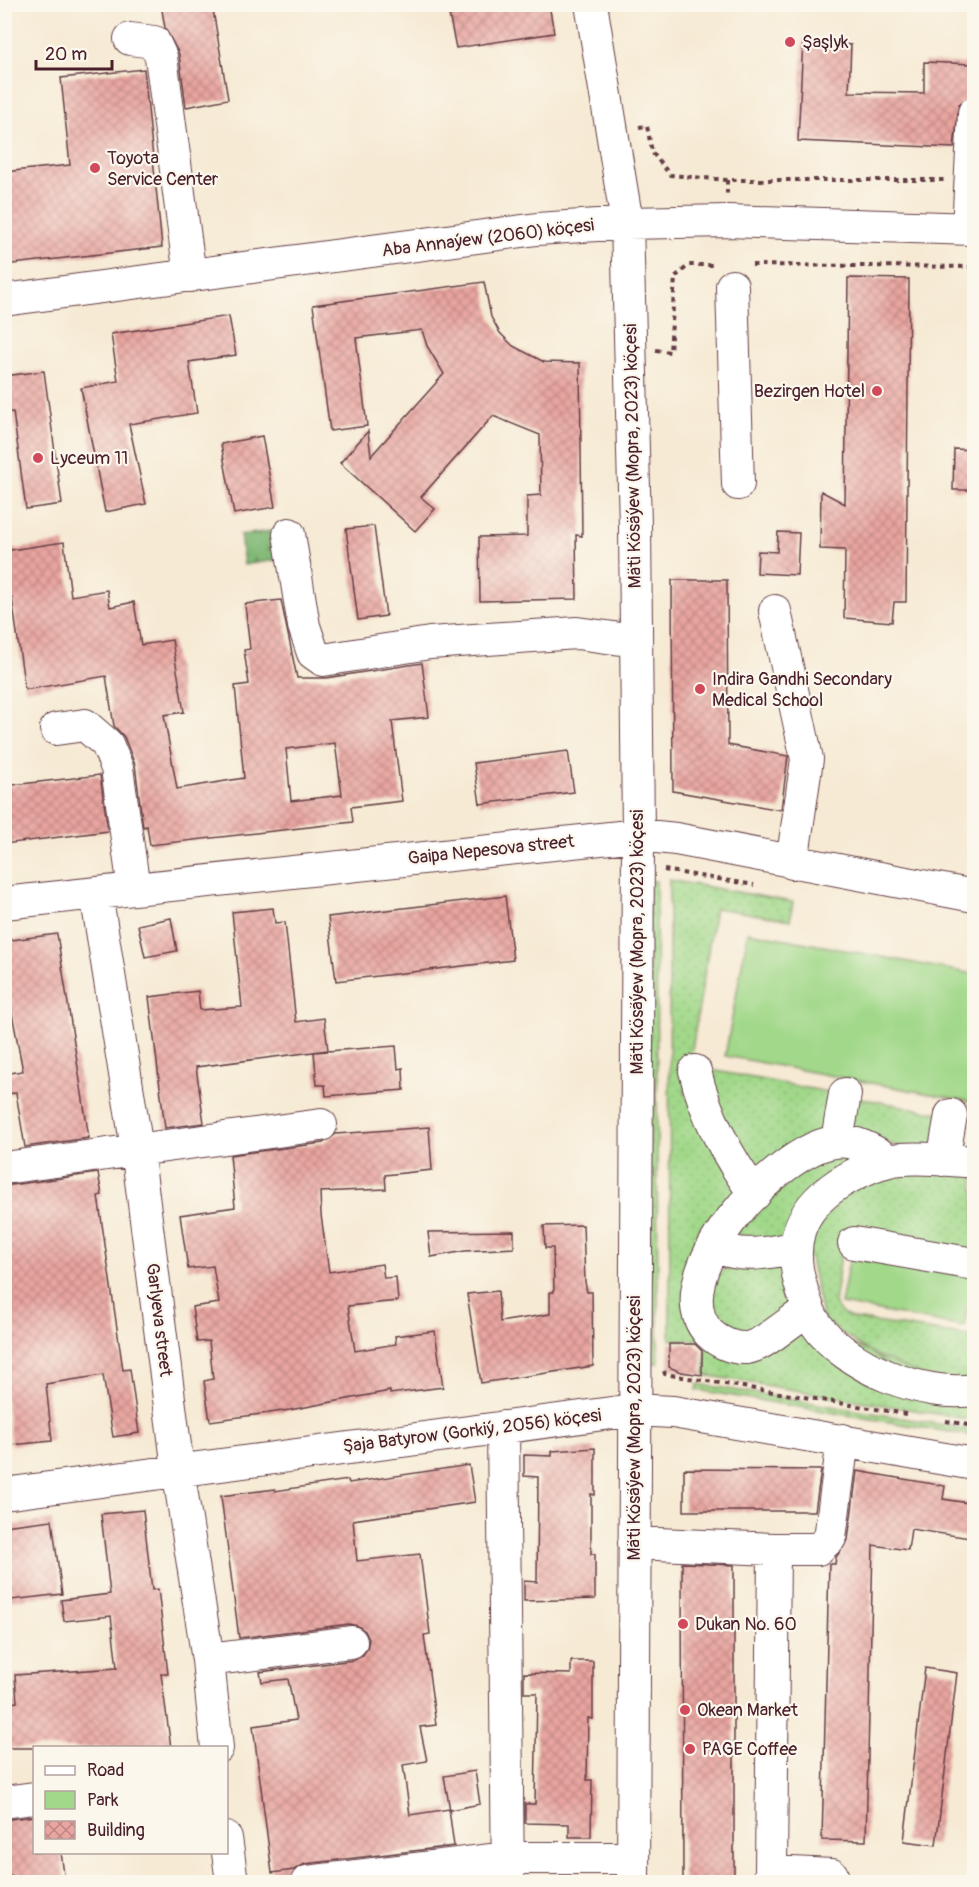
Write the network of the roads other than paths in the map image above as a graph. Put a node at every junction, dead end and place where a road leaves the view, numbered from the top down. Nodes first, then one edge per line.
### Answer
1 (591, 4) edge
2 (130, 39) dead end
3 (975, 113) edge
4 (627, 223) junction
5 (972, 229) edge
6 (190, 276) junction
7 (725, 276) road end
8 (4, 300) edge
9 (738, 484) dead end
10 (289, 534) dead end
11 (775, 611) dead end
12 (636, 641) junction
13 (56, 729) dead end
14 (638, 835) junction
15 (792, 863) junction
16 (134, 889) junction
17 (96, 893) junction
18 (975, 896) edge
19 (4, 903) edge
20 (695, 1071) dead end
21 (845, 1094) dead end
22 (951, 1115) dead end
23 (321, 1125) dead end
24 (837, 1141) junction
25 (137, 1149) junction
26 (943, 1160) junction
27 (890, 1161) junction
28 (975, 1162) edge
29 (4, 1168) edge
30 (755, 1194) junction
31 (854, 1243) dead end
32 (714, 1246) junction
33 (794, 1248) junction
34 (975, 1264) edge
35 (809, 1310) junction
36 (975, 1390) edge
37 (634, 1410) junction
38 (503, 1426) junction
39 (843, 1440) junction
40 (975, 1464) edge
41 (178, 1470) junction
42 (4, 1494) edge
43 (634, 1544) junction
44 (774, 1550) junction
45 (351, 1642) dead end
46 (208, 1660) junction
47 (217, 1746) edge
48 (33, 1798) edge
49 (4, 1802) edge
50 (228, 1853) edge
51 (508, 1870) edge
52 (633, 1870) edge
53 (832, 1875) dead end
54 (770, 1877) edge
55 (232, 1882) edge
56 (307, 1882) edge

1 - 4 street, Mäti Kösäýew (Mopra, 2023) köçesi
2 - 6 street
3 - 5 street
4 - 5 street, Aba Annaýew (2060) köçesi
4 - 6 street, Aba Annaýew (2060) köçesi
4 - 12 street, Mäti Kösäýew (Mopra, 2023) köçesi
6 - 8 street, Aba Annaýew (2060) köçesi
7 - 9 street
10 - 12 street
11 - 15 street
12 - 14 street, Mäti Kösäýew (Mopra, 2023) köçesi
13 - 16 street
14 - 15 street, Gaipa Nepesova street
14 - 16 street, Gaipa Nepesova street
14 - 37 street, Mäti Kösäýew (Mopra, 2023) köçesi
15 - 18 street, Gaipa Nepesova street
16 - 17 street, Gaipa Nepesova street
17 - 19 street, Gaipa Nepesova street
17 - 25 street, Garlyeva street
20 - 30 street
21 - 24 street
22 - 26 street
23 - 25 street
24 - 27 street
24 - 30 street
25 - 29 street
25 - 41 street, Garlyeva street
26 - 27 street
26 - 28 street
27 - 33 street
30 - 32 street
31 - 34 street
32 - 33 street
32 - 35 street
33 - 35 street
35 - 36 street
37 - 38 street, Şaja Batyrow (Gorkiý, 2056) köçesi
37 - 39 street, Şaja Batyrow (Gorkiý, 2056) köçesi
37 - 43 street, Mäti Kösäýew (Mopra, 2023) köçesi
38 - 41 street, Şaja Batyrow (Gorkiý, 2056) köçesi
38 - 51 street
39 - 40 street, Şaja Batyrow (Gorkiý, 2056) köçesi
39 - 44 street
41 - 42 street, Şaja Batyrow (Gorkiý, 2056) köçesi
41 - 46 street, Garlyeva street
43 - 44 street
43 - 52 street, Mäti Kösäýew (Mopra, 2023) köçesi
44 - 54 street
45 - 46 street
46 - 47 street, Garlyeva street
48 - 49 street
50 - 55 street
51 - 52 street
51 - 56 street
53 - 54 street

